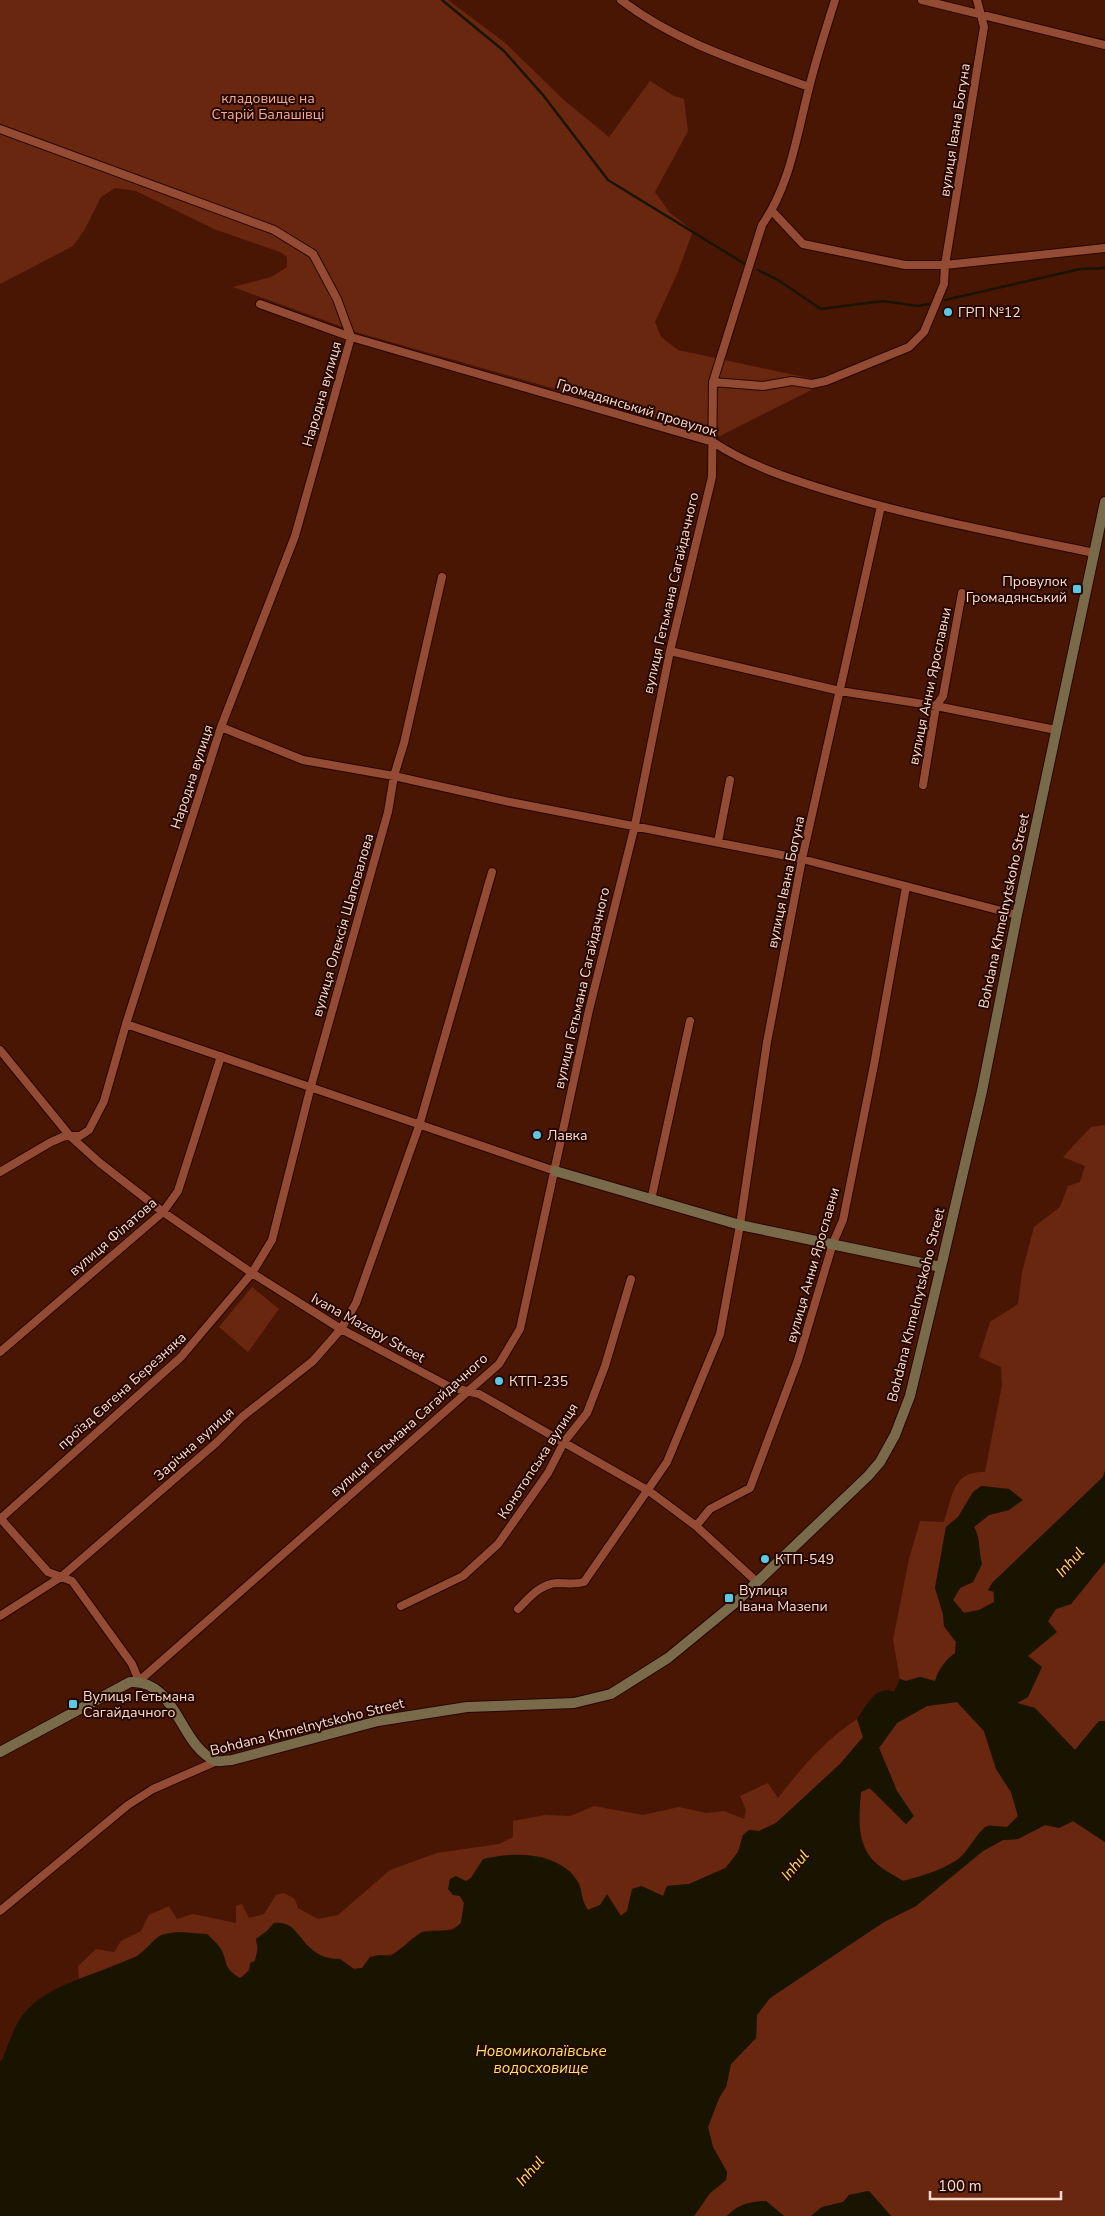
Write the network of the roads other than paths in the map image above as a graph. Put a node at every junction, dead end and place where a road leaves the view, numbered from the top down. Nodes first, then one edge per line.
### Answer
1 (621, 0) edge
2 (835, 0) edge
3 (922, 0) edge
4 (977, 0) edge
5 (982, 15) junction
6 (1105, 45) edge
7 (809, 87) junction
8 (0, 129) edge
9 (772, 211) junction
10 (1105, 248) edge
11 (945, 265) junction
12 (260, 304) dead end
13 (351, 337) junction
14 (713, 382) junction
15 (714, 442) junction
16 (1105, 502) edge
17 (881, 506) junction
18 (1094, 553) junction
19 (442, 578) dead end
20 (962, 593) dead end
21 (670, 651) junction
22 (840, 691) junction
23 (936, 706) junction
24 (222, 727) junction
25 (1056, 730) junction
26 (394, 776) junction
27 (730, 780) dead end
28 (923, 785) dead end
29 (635, 825) junction
30 (718, 842) junction
31 (802, 859) junction
32 (492, 872) dead end
33 (906, 887) junction
34 (1017, 915) junction
35 (690, 1021) dead end
36 (126, 1024) junction
37 (0, 1050) edge
38 (221, 1056) junction
39 (311, 1086) junction
40 (420, 1126) junction
41 (70, 1136) junction
42 (0, 1172) edge
43 (555, 1172) junction
44 (651, 1200) junction
45 (164, 1212) junction
46 (740, 1225) junction
47 (833, 1243) junction
48 (941, 1267) junction
49 (252, 1274) junction
50 (631, 1279) dead end
51 (342, 1329) junction
52 (0, 1352) edge
53 (466, 1392) junction
54 (564, 1442) junction
55 (648, 1491) junction
56 (0, 1518) edge
57 (696, 1526) junction
58 (61, 1576) junction
59 (757, 1582) junction
60 (401, 1606) dead end
61 (518, 1609) dead end
62 (0, 1616) edge
63 (139, 1682) junction
64 (0, 1752) edge
65 (218, 1761) junction
66 (0, 1911) edge

1 - 7 street
2 - 7 street, вулиця Гетьмана Сагайдачного
3 - 5 street
4 - 5 street, вулиця Івана Богуна
5 - 6 street
5 - 11 street, вулиця Івана Богуна
7 - 9 street, вулиця Гетьмана Сагайдачного
8 - 13 street
9 - 11 street
9 - 14 street, вулиця Гетьмана Сагайдачного
10 - 11 street
11 - 14 street
12 - 13 street, Громадянський провулок
13 - 15 street, Громадянський провулок
13 - 24 street, Народна вулиця
14 - 15 street, вулиця Гетьмана Сагайдачного
15 - 17 street, Громадянський провулок
15 - 21 street, вулиця Гетьмана Сагайдачного
16 - 18 street, Bohdana Khmelnytskoho Street
17 - 18 street, Громадянський провулок
17 - 22 street, вулиця Івана Богуна
18 - 25 street, Bohdana Khmelnytskoho Street
19 - 26 street, вулиця Олексія Шаповалова
20 - 23 street, вулиця Анни Ярославни
21 - 22 street
21 - 29 street, вулиця Гетьмана Сагайдачного
22 - 23 street
22 - 31 street, вулиця Івана Богуна
23 - 25 street
23 - 28 street, вулиця Анни Ярославни
24 - 26 street
24 - 36 street, Народна вулиця
25 - 34 street, Bohdana Khmelnytskoho Street
26 - 29 street
26 - 39 street, вулиця Олексія Шаповалова
27 - 30 street
29 - 30 street
29 - 43 street, вулиця Гетьмана Сагайдачного
30 - 31 street
31 - 33 street
31 - 46 street, вулиця Івана Богуна
32 - 40 street
33 - 34 street
33 - 47 street, вулиця Анни Ярославни
34 - 48 street, Bohdana Khmelnytskoho Street
35 - 44 street
36 - 38 street
36 - 41 street, Народна вулиця
37 - 41 street, Ivana Mazepy Street
38 - 39 street
38 - 45 street, вулиця Філатова
39 - 40 street
39 - 49 street, вулиця Олексія Шаповалова
40 - 43 street
40 - 51 street
41 - 42 street, Народна вулиця
41 - 45 street, Ivana Mazepy Street
43 - 44 street
43 - 53 street, вулиця Гетьмана Сагайдачного
44 - 46 street
45 - 49 street, Ivana Mazepy Street
45 - 52 street, вулиця Філатова
46 - 47 street
46 - 55 street, вулиця Івана Богуна
47 - 48 street
47 - 57 street, вулиця Анни Ярославни
48 - 59 street, Bohdana Khmelnytskoho Street
49 - 51 street, Ivana Mazepy Street
49 - 56 street, проїзд Євгена Березняка
50 - 54 street, Конотопська вулиця
51 - 53 street, Ivana Mazepy Street
51 - 58 street, Зарічна вулиця
53 - 54 street, Ivana Mazepy Street
53 - 63 street, вулиця Гетьмана Сагайдачного
54 - 55 street, Ivana Mazepy Street
54 - 60 street, Конотопська вулиця
55 - 57 street, Ivana Mazepy Street
55 - 61 street, вулиця Івана Богуна
56 - 58 street
57 - 59 street, Ivana Mazepy Street
58 - 62 street, Зарічна вулиця
58 - 63 street
59 - 65 street, Bohdana Khmelnytskoho Street
63 - 64 street, вулиця Гетьмана Сагайдачного
63 - 65 street
65 - 66 street, Bohdana Khmelnytskoho Street

